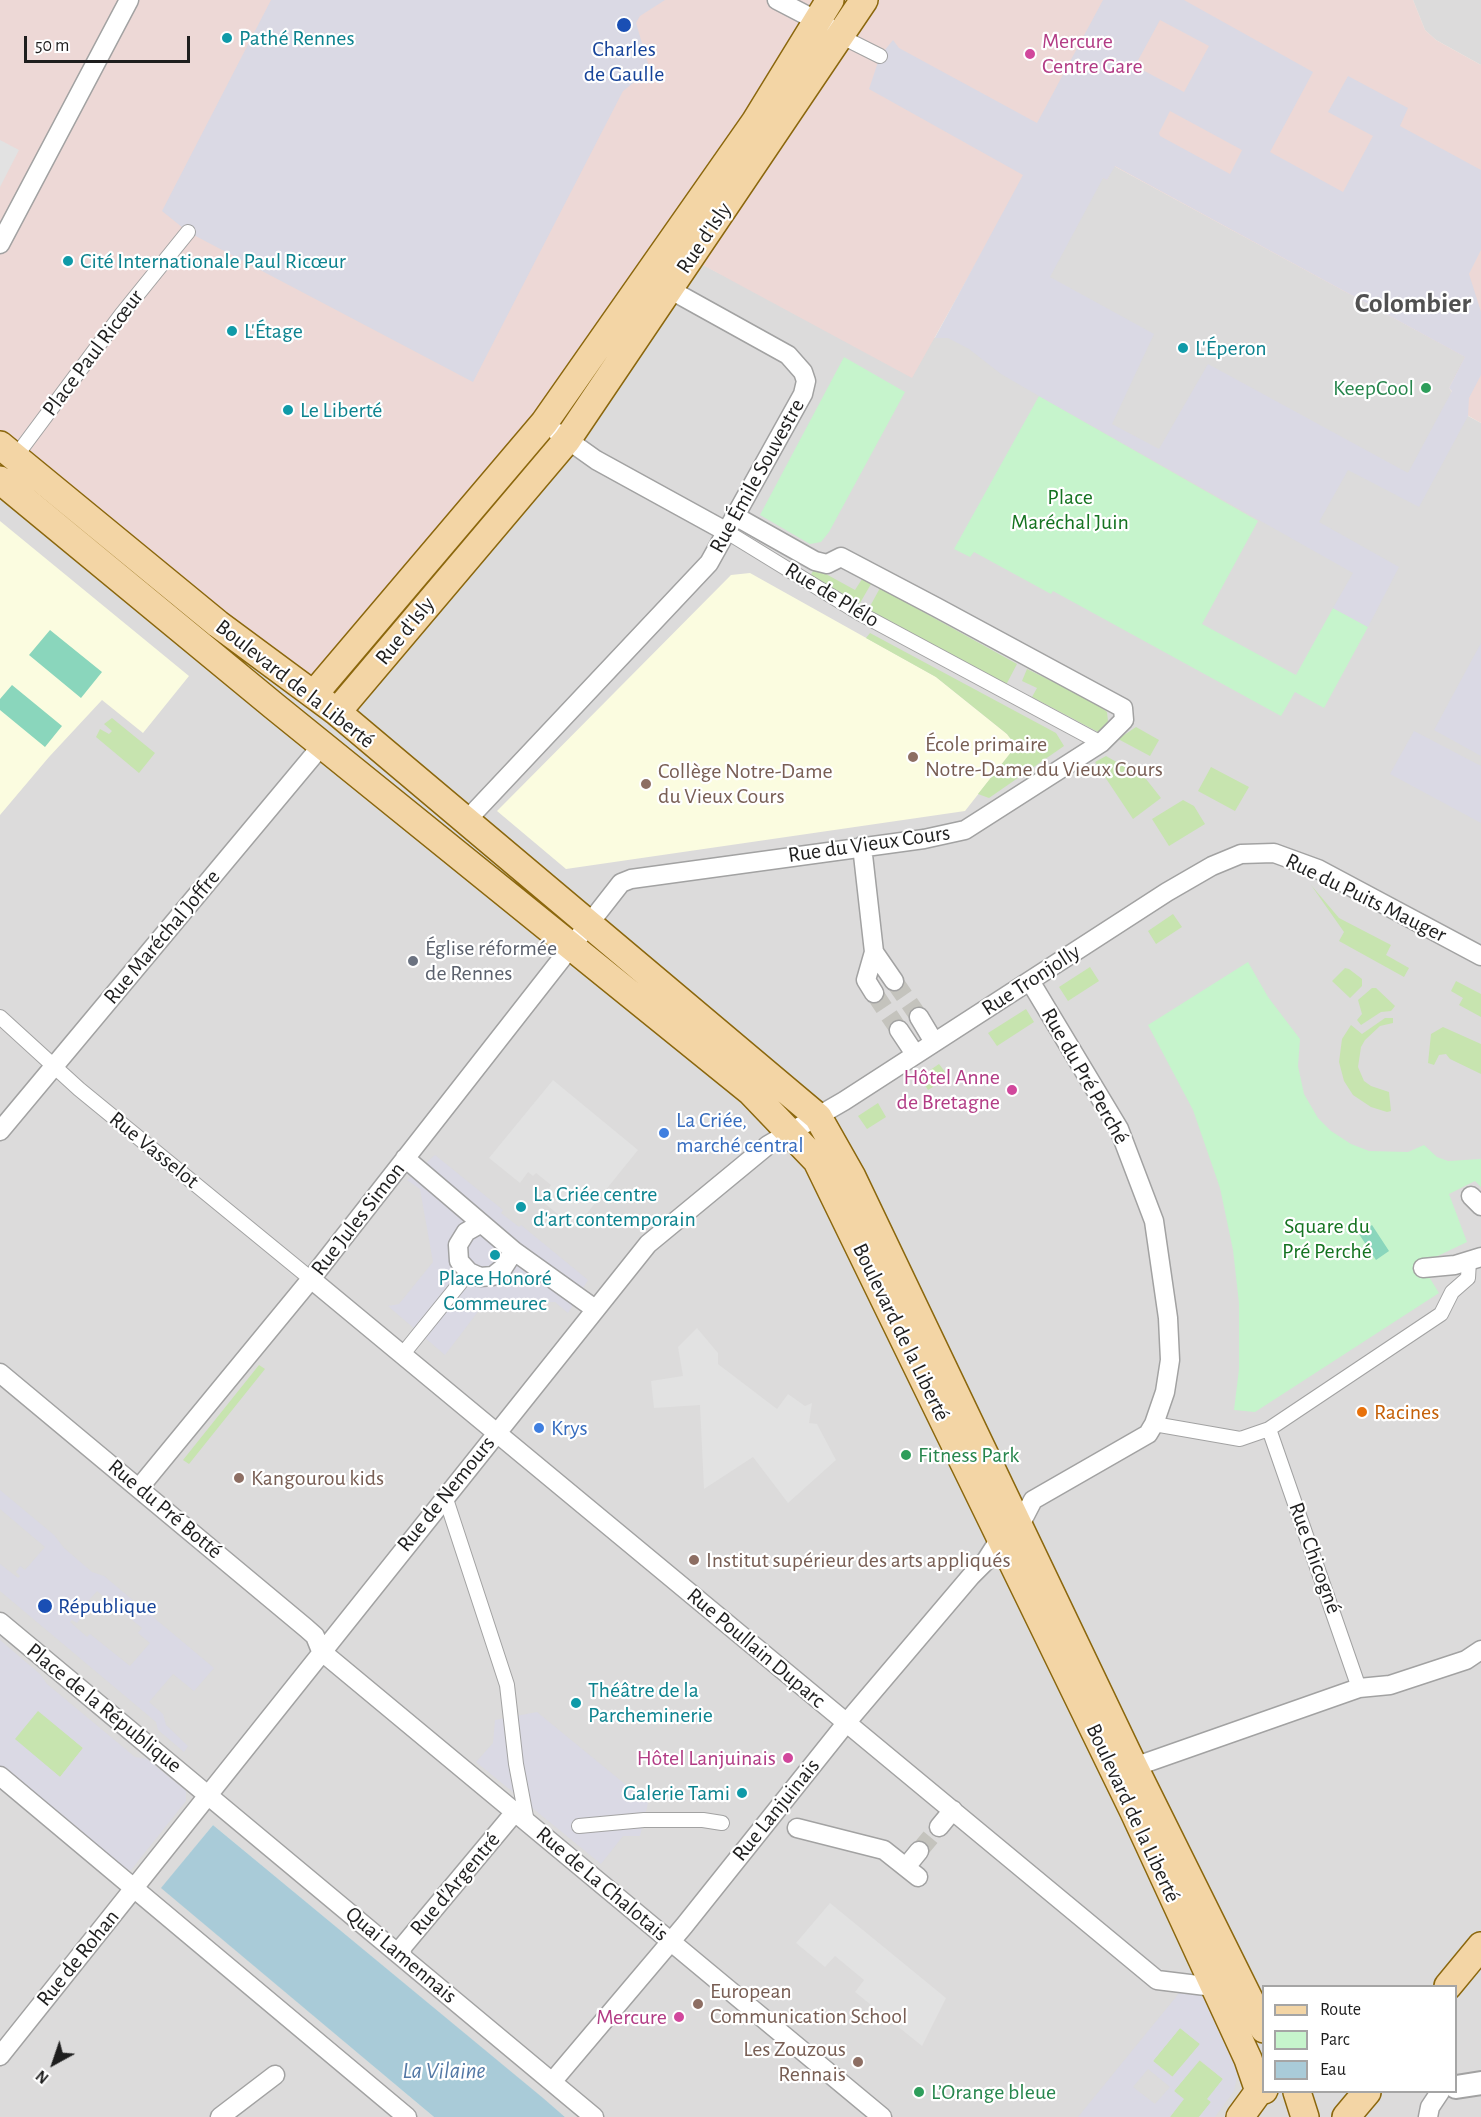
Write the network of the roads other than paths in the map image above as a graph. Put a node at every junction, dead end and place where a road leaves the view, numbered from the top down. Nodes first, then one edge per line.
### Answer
1 (129, 0) edge
2 (777, 0) edge
3 (864, 0) edge
4 (824, 11) edge
5 (841, 35) junction
6 (880, 56) dead end
7 (188, 232) dead end
8 (0, 244) edge
9 (669, 289) junction
10 (544, 423) junction
11 (567, 440) junction
12 (3, 459) edge
13 (735, 516) junction
14 (727, 532) junction
15 (175, 624) junction
16 (314, 694) junction
17 (1123, 708) joint
18 (337, 712) junction
19 (1101, 742) junction
20 (323, 744) junction
21 (465, 822) junction
22 (862, 846) junction
23 (1248, 853) joint
24 (589, 924) junction
25 (573, 946) junction
26 (874, 952) junction
27 (1481, 956) edge
28 (894, 981) tunnel mouth
29 (1030, 981) junction
30 (874, 993) tunnel mouth
31 (0, 1017) edge
32 (919, 1017) tunnel mouth
33 (899, 1030) tunnel mouth
34 (934, 1042) junction
35 (915, 1054) junction
36 (53, 1066) junction
37 (818, 1117) junction
38 (0, 1131) edge
39 (792, 1132) junction
40 (405, 1158) junction
41 (480, 1224) junction
42 (513, 1251) junction
43 (1475, 1259) edge
44 (1423, 1268) dead end
45 (469, 1272) junction
46 (311, 1279) junction
47 (595, 1309) junction
48 (402, 1354) junction
49 (0, 1373) edge
50 (1154, 1424) junction
51 (1269, 1429) junction
52 (496, 1432) junction
53 (139, 1488) junction
54 (446, 1496) junction
55 (1010, 1532) junction
56 (0, 1622) edge
57 (1481, 1650) edge
58 (321, 1651) junction
59 (1359, 1688) junction
60 (847, 1722) junction
61 (1134, 1767) junction
62 (0, 1776) edge
63 (208, 1793) junction
64 (953, 1810) junction
65 (521, 1817) junction
66 (722, 1824) dead end
67 (579, 1826) dead end
68 (939, 1827) tunnel mouth
69 (797, 1828) dead end
70 (919, 1851) tunnel mouth
71 (132, 1889) junction
72 (670, 1941) junction
73 (1481, 1946) edge
74 (402, 1957) junction
75 (1449, 1985) edge
76 (1214, 1987) junction
77 (1262, 2027) edge
78 (0, 2056) edge
79 (275, 2075) dead end
80 (552, 2082) junction
81 (1481, 2083) edge
82 (1457, 2087) edge
83 (1298, 2093) edge
84 (1366, 2093) edge
85 (1439, 2093) edge
86 (1250, 2105) edge
87 (220, 2117) edge
88 (407, 2117) edge
89 (594, 2117) edge
90 (882, 2117) edge
91 (1305, 2117) edge
92 (1346, 2117) edge
93 (1428, 2117) edge

1 - 8 street
2 - 4 street
3 - 5 main road, Rue d'Isly
4 - 5 street
4 - 10 main road, Rue d'Isly
5 - 6 street
5 - 9 main road, Rue d'Isly
7 - 12 street, Place Paul Ricœur
9 - 11 main road, Rue d'Isly
9 - 13 street, Rue Émile Souvestre
10 - 11 street
10 - 16 main road, Rue d'Isly
11 - 14 street, Rue de Plélo
11 - 18 main road, Rue d'Isly
12 - 15 main road, Boulevard de la Liberté
12 - 16 main road, Boulevard de la Liberté
13 - 14 street, Rue Émile Souvestre
13 - 17 street, Rue de Plélo
14 - 19 street, Rue de Plélo
14 - 21 street, Rue Émile Souvestre
15 - 18 main road
15 - 20 main road, Boulevard de la Liberté
16 - 18 main road, Boulevard de la Liberté
17 - 19 street, Rue du Vieux Cours
18 - 21 main road, Boulevard de la Liberté
19 - 22 street, Rue du Vieux Cours
20 - 25 main road, Boulevard de la Liberté
20 - 36 street, Rue Maréchal Joffre
21 - 24 main road, Boulevard de la Liberté
22 - 24 street, Rue du Vieux Cours
22 - 26 street
23 - 27 street, Rue du Puits Mauger
23 - 29 street, Rue Tronjolly
24 - 25 street
24 - 37 main road, Boulevard de la Liberté
25 - 39 main road, Boulevard de la Liberté
25 - 40 street, Rue Jules Simon
26 - 28 street
26 - 30 street
29 - 34 street, Rue Tronjolly
29 - 50 street, Rue du Pré Perché
31 - 36 street, Rue Vasselot
32 - 34 street
33 - 35 street
34 - 35 street, Rue Tronjolly
35 - 37 street, Rue Tronjolly
36 - 38 street, Rue Maréchal Joffre
36 - 46 street, Rue Vasselot
37 - 39 street
37 - 55 main road, Boulevard de la Liberté
39 - 47 street, Rue de Nemours
39 - 55 main road, Boulevard de la Liberté
40 - 41 street
40 - 46 street, Rue Jules Simon
41 - 42 street
41 - 45 street
42 - 45 street
42 - 47 street
43 - 44 street
43 - 51 street
45 - 48 street
46 - 48 street, Rue Poullain Duparc
46 - 53 street, Rue Jules Simon
47 - 52 street, Rue de Nemours
48 - 52 street, Rue Poullain Duparc
49 - 53 street, Rue du Pré Botté
50 - 51 street
50 - 55 street, Rue du Pré Perché
51 - 59 street, Rue Chicogné
52 - 54 street, Rue de Nemours
52 - 60 street, Rue Poullain Duparc
53 - 58 street, Rue du Pré Botté
54 - 58 street, Rue de Nemours
54 - 65 street
55 - 60 street, Rue Lanjuinais
55 - 61 main road, Boulevard de la Liberté
55 - 76 main road, Boulevard de la Liberté
56 - 63 street, Place de la République
57 - 59 street
58 - 63 street, Rue de Nemours
58 - 65 street, Rue de La Chalotais
59 - 61 street
60 - 64 street, Rue Poullain Duparc
60 - 72 street, Rue Lanjuinais
61 - 77 main road, Boulevard de la Liberté
62 - 71 street
63 - 71 street, Rue de Nemours
63 - 74 street, Quai Lamennais
64 - 68 street
64 - 76 street, Rue Poullain Duparc
65 - 72 street, Rue de La Chalotais
65 - 74 street, Rue d'Argentré
66 - 67 street
69 - 70 street
71 - 78 street, Rue de Rohan
71 - 88 street
72 - 80 street, Rue Lanjuinais
72 - 90 street, Rue de La Chalotais
73 - 75 main road
74 - 80 street, Quai Lamennais
76 - 86 main road, Boulevard de la Liberté
79 - 87 street
80 - 89 street, Quai Lamennais
81 - 82 street
83 - 91 main road
84 - 92 main road
85 - 93 street

